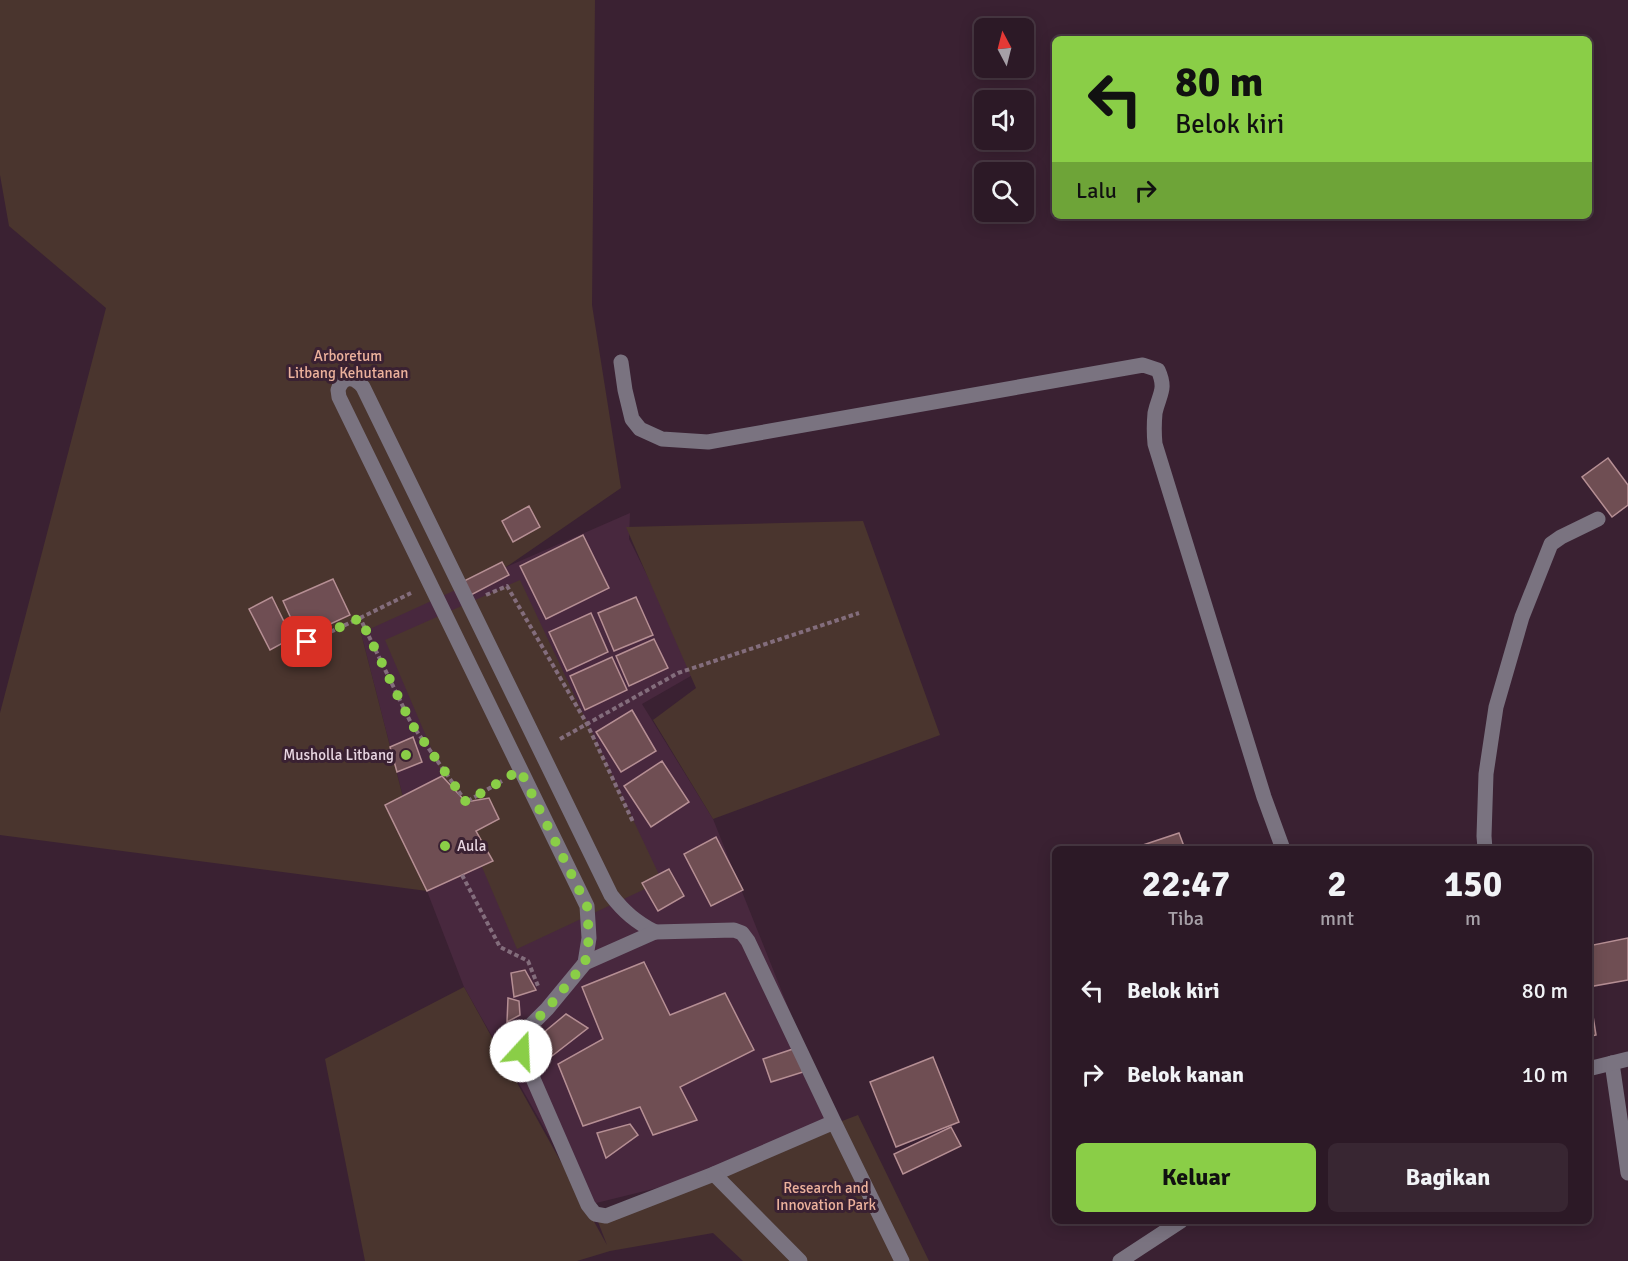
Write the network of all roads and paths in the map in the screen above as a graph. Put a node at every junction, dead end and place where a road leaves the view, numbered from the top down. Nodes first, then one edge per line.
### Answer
1 (621, 362) dead end
2 (1598, 519) dead end
3 (430, 584) junction
4 (507, 586) dead end
5 (463, 593) junction
6 (440, 604) junction
7 (859, 613) dead end
8 (360, 618) junction
9 (290, 651) dead end
10 (587, 724) junction
11 (540, 750) junction
12 (520, 770) junction
13 (633, 822) dead end
14 (1282, 846) edge
15 (1485, 846) edge
16 (462, 875) dead end
17 (611, 895) junction
18 (587, 906) junction
19 (656, 932) junction
20 (585, 963) junction
21 (547, 1009) junction
22 (1628, 1059) edge
23 (1612, 1064) junction
24 (1592, 1068) edge
25 (834, 1122) junction
26 (1628, 1173) edge
27 (714, 1174) junction
28 (1176, 1224) edge
29 (800, 1261) edge
30 (902, 1261) edge
31 (1120, 1261) edge

1 - 14 street
2 - 15 street
3 - 5 street
3 - 6 street
3 - 8 path
4 - 10 path
5 - 6 street
5 - 11 street
6 - 12 street
7 - 10 path
8 - 9 path
8 - 12 path
10 - 11 path
10 - 13 path
11 - 17 street
12 - 18 street
16 - 21 path
17 - 18 street
17 - 19 street
18 - 20 street
19 - 20 street
19 - 25 street
20 - 21 street
21 - 27 street
22 - 23 street
23 - 24 street
23 - 26 street
25 - 27 street
25 - 30 street
27 - 29 street
28 - 31 street

